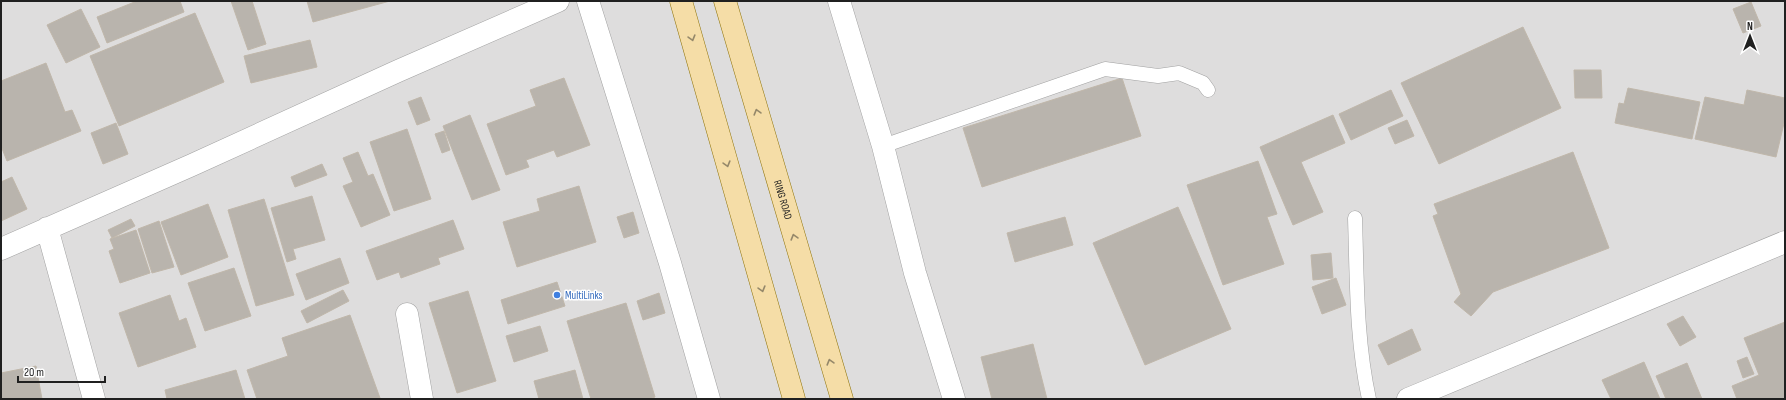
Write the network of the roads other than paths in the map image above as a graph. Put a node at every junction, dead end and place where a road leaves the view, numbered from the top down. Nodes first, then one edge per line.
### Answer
1 (558, 1) edge
2 (588, 1) edge
3 (681, 1) edge
4 (725, 1) edge
5 (839, 1) edge
6 (1208, 90) dead end
7 (883, 146) junction
8 (1355, 218) dead end
9 (46, 228) junction
10 (1785, 242) edge
11 (1, 249) edge
12 (407, 314) dead end
13 (94, 399) edge
14 (422, 399) edge
15 (709, 399) edge
16 (794, 399) edge
17 (842, 399) edge
18 (954, 399) edge
19 (1369, 399) edge
20 (1408, 399) edge

1 - 9 street
2 - 15 street
3 -> 16 main road
17 -> 4 main road, RING ROAD
5 - 7 street
6 - 7 lane
7 - 18 street
8 - 19 lane
9 - 11 street
9 - 13 street
10 - 20 street
12 - 14 street

